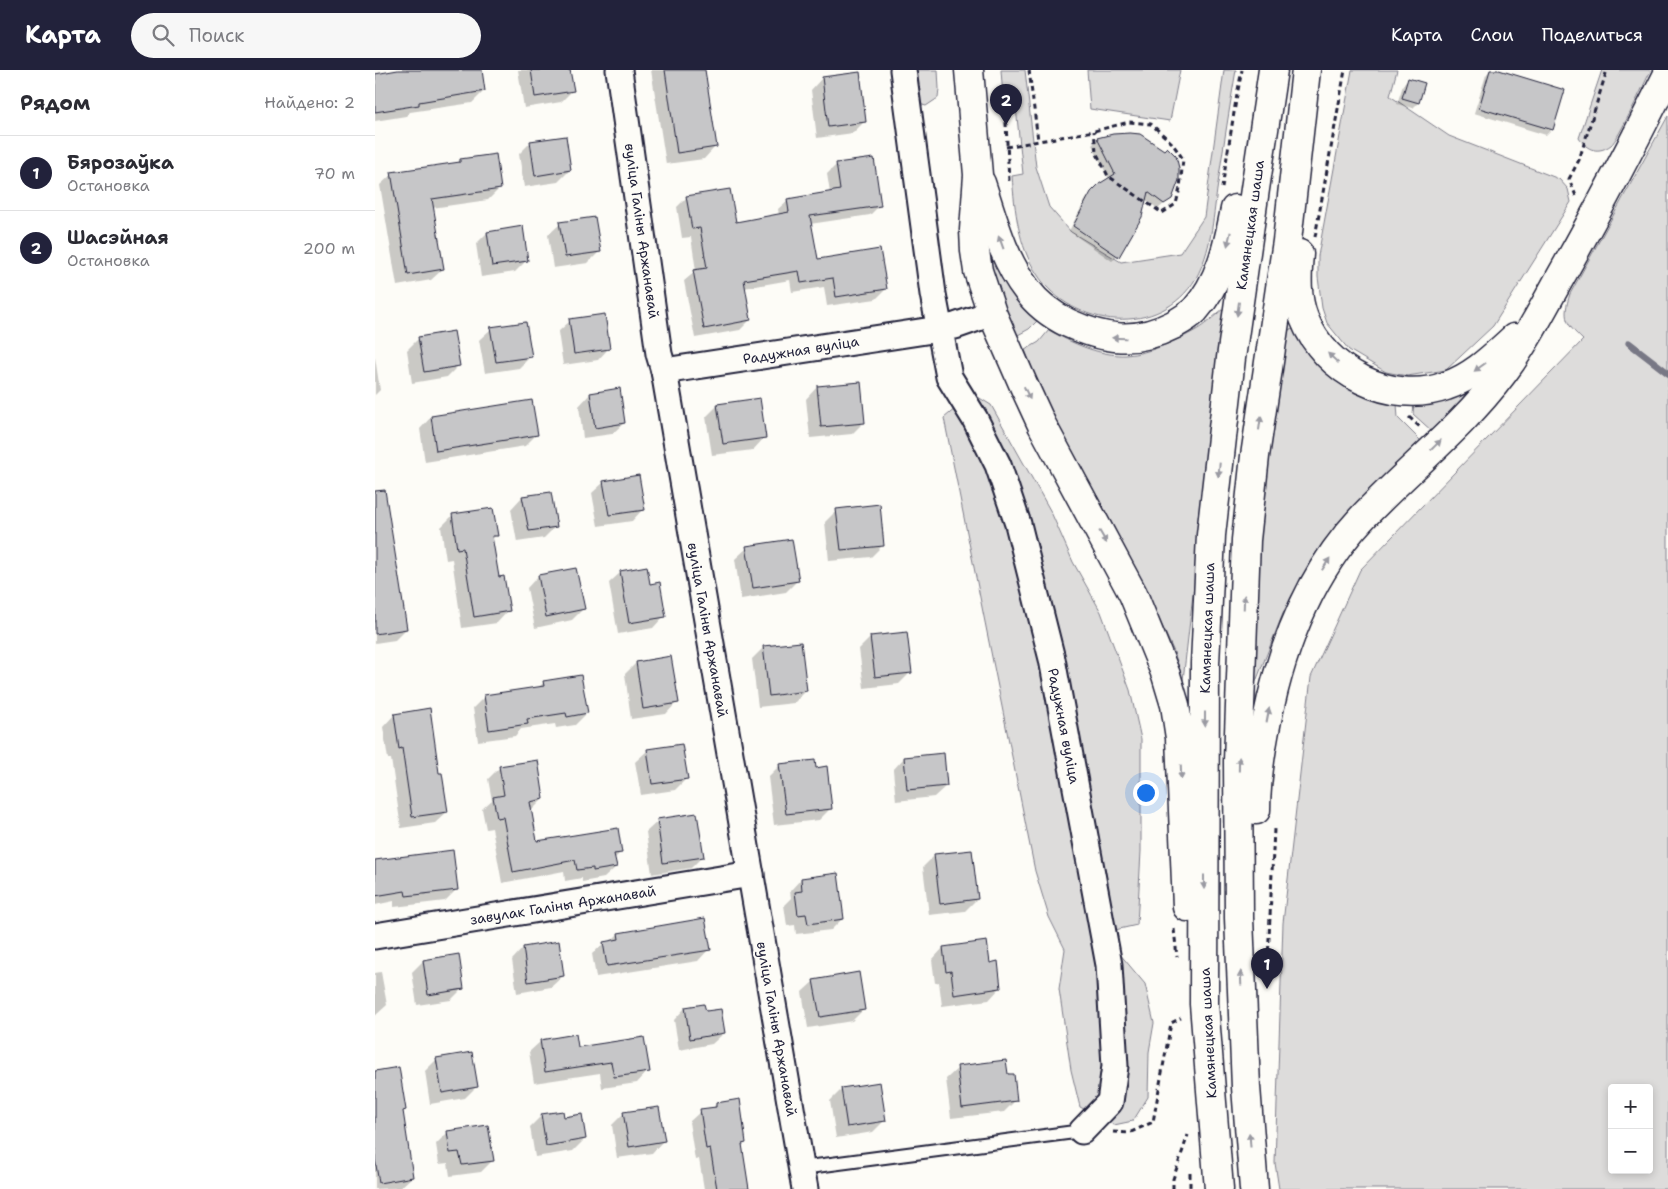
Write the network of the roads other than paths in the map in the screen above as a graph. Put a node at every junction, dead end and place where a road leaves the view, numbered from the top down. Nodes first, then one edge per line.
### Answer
1 (619, 70) edge
2 (903, 70) edge
3 (969, 70) edge
4 (1259, 70) edge
5 (1273, 70) edge
6 (1306, 70) edge
7 (1318, 70) edge
8 (1668, 74) edge
9 (978, 174) junction
10 (1542, 311) junction
11 (992, 313) junction
12 (939, 329) junction
13 (664, 371) junction
14 (751, 874) junction
15 (1239, 918) junction
16 (375, 936) edge
17 (1204, 1004) junction
18 (1082, 1131) joint
19 (803, 1179) edge
20 (1219, 1189) edge
21 (1254, 1189) edge

1 - 13 street, вуліца Галіны Аржанавай
2 - 12 street, Радужная вуліца
3 - 9 main road
4 -> 9 main road
5 -> 17 main road, Камянецкая шаша
15 -> 6 main road
10 -> 7 main road
8 - 10 main road
9 - 11 main road
15 -> 10 main road
11 - 12 street, Радужная вуліца
11 -> 17 main road
12 - 13 street, Радужная вуліца
12 - 18 street, Радужная вуліца
13 - 14 street, вуліца Галіны Аржанавай
14 - 16 street, завулак Галіны Аржанавай
14 - 19 street, вуліца Галіны Аржанавай
21 -> 15 main road
17 - 20 main road, Камянецкая шаша
18 - 19 lane

